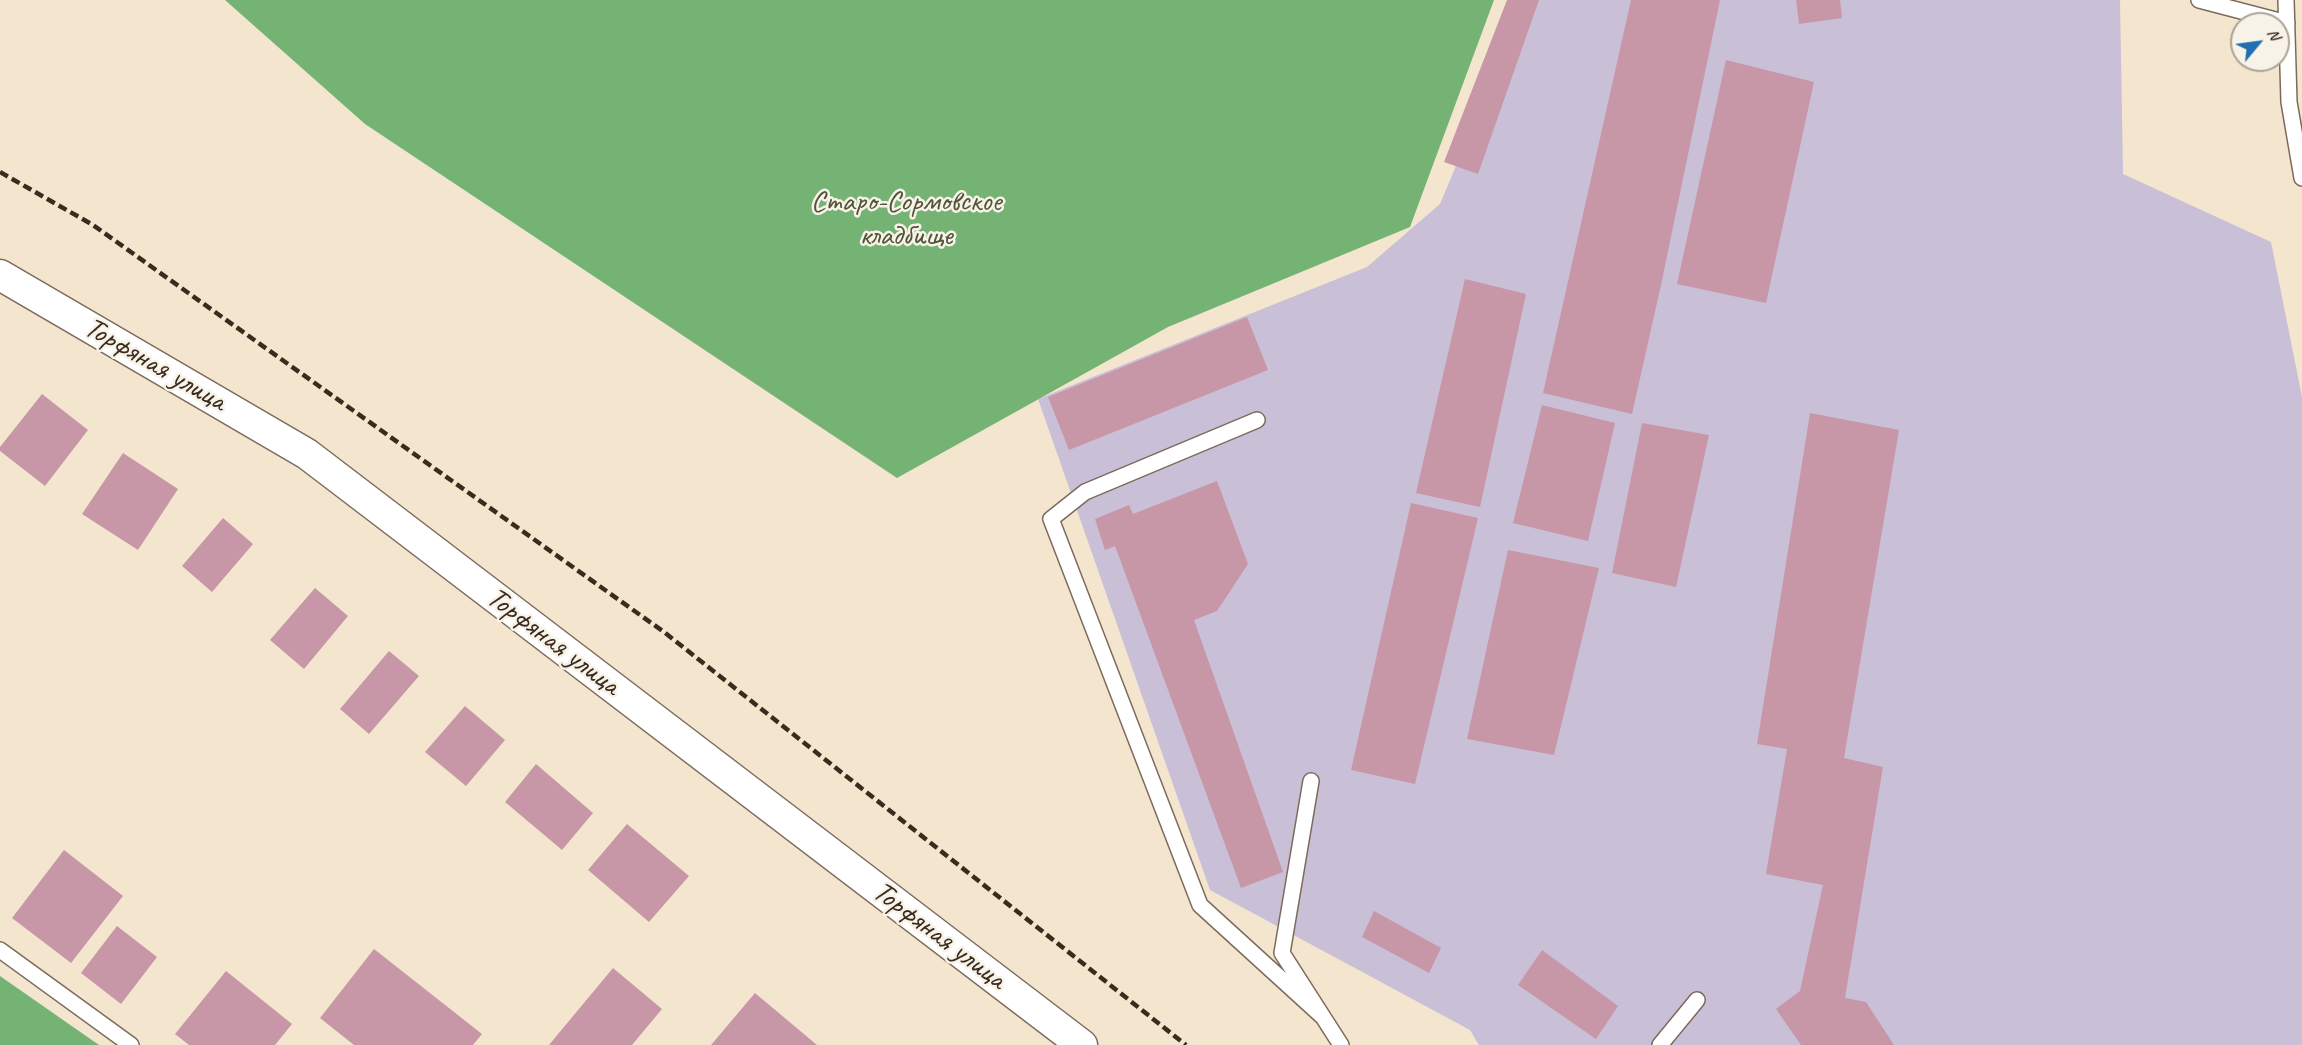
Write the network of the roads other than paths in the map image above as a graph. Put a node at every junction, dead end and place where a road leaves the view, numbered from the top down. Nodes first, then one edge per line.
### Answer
1 (2199, 0) edge
2 (2245, 12) edge
3 (2288, 72) edge
4 (2302, 178) edge
5 (0, 274) edge
6 (1257, 420) dead end
7 (1311, 781) dead end
8 (0, 950) edge
9 (1697, 1000) dead end
10 (1323, 1017) junction
11 (131, 1045) edge
12 (1082, 1045) edge
13 (1341, 1045) edge
14 (1660, 1045) edge

1 - 2 lane
3 - 4 lane
5 - 12 street, Торфяная улица
6 - 10 lane
7 - 10 lane
8 - 11 lane
9 - 14 lane
10 - 13 lane

